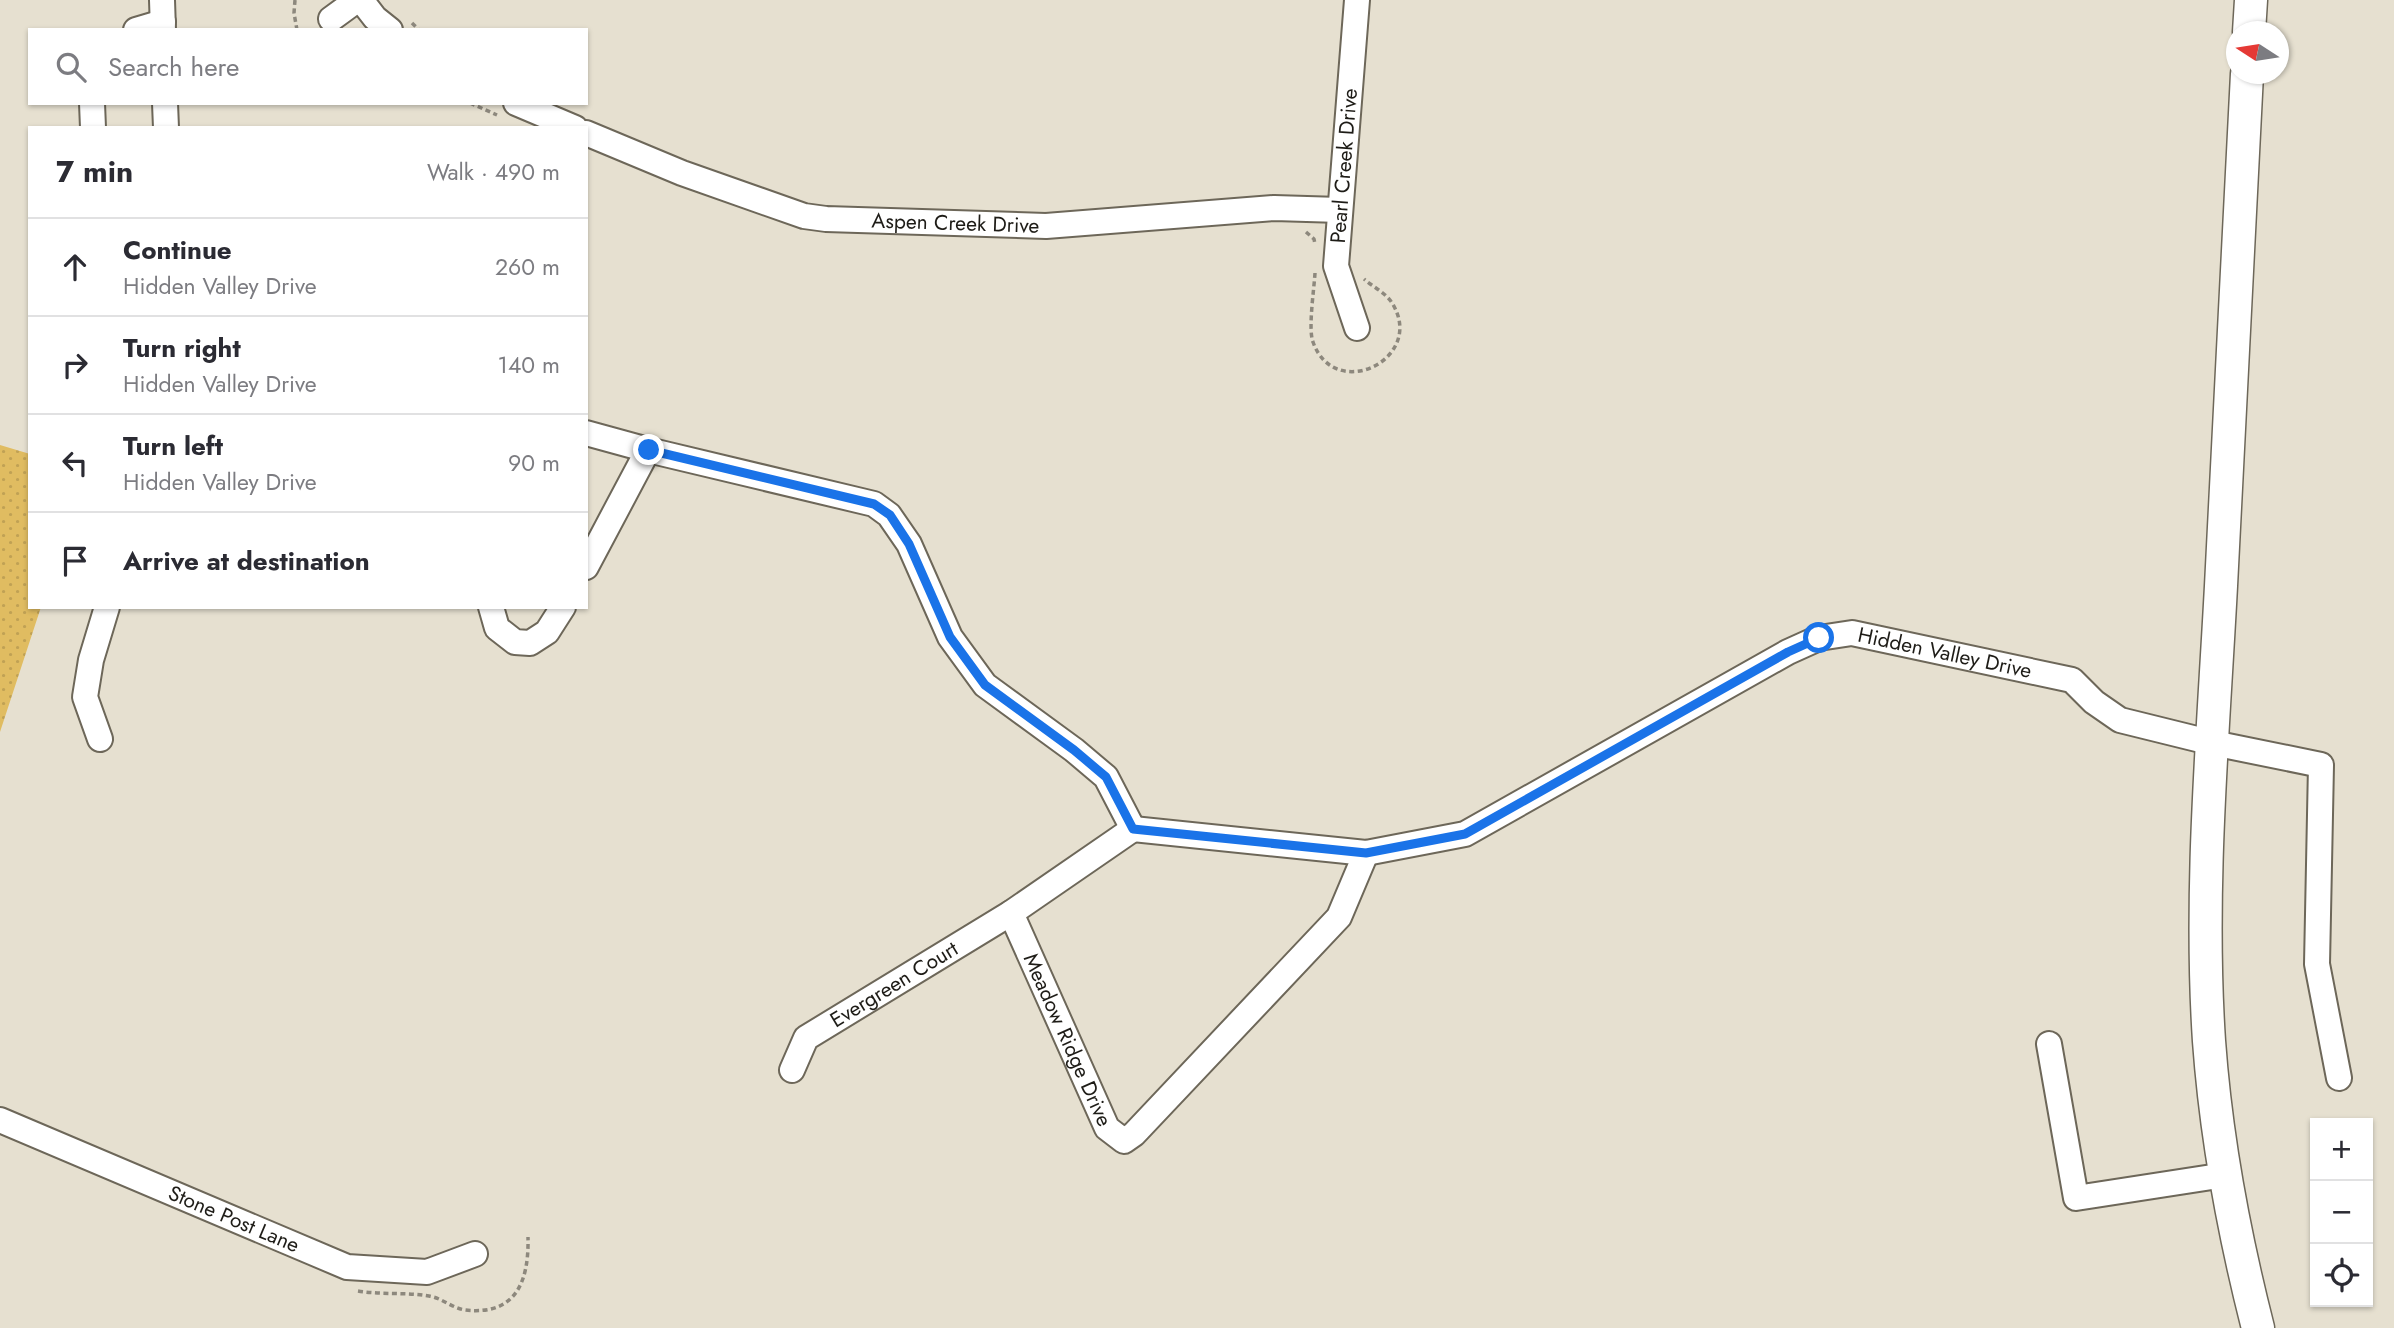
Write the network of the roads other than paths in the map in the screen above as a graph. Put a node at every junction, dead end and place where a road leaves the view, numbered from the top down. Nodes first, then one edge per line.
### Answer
1 (359, 0) edge
2 (1357, 0) edge
3 (2251, 0) edge
4 (163, 17) edge
5 (331, 19) dead end
6 (2250, 21) edge
7 (140, 28) edge
8 (387, 28) edge
9 (2246, 84) edge
10 (92, 105) edge
11 (165, 105) edge
12 (521, 105) edge
13 (93, 126) edge
14 (166, 126) edge
15 (570, 126) edge
16 (588, 133) edge
17 (1340, 210) junction
18 (1357, 328) dead end
19 (588, 434) edge
20 (649, 450) junction
21 (588, 563) edge
22 (106, 609) edge
23 (492, 609) edge
24 (562, 609) edge
25 (100, 739) dead end
26 (2213, 743) junction
27 (1133, 829) junction
28 (1366, 853) junction
29 (1012, 913) junction
30 (2049, 1044) dead end
31 (792, 1070) dead end
32 (2339, 1078) dead end
33 (0, 1120) edge
34 (2225, 1175) junction
35 (475, 1254) dead end
36 (2258, 1328) edge

1 - 5 street
1 - 8 street
2 - 17 street, Pearl Creek Drive
3 - 6 main road
4 - 7 street
9 - 26 main road
10 - 13 street
11 - 14 street
12 - 15 street
16 - 17 street, Aspen Creek Drive
17 - 18 street, Pearl Creek Drive
19 - 20 street
20 - 21 street
20 - 27 street
22 - 25 street
23 - 24 street
26 - 28 street, Hidden Valley Drive
26 - 32 street, Hidden Valley Drive
26 - 34 main road
27 - 28 street, Hidden Valley Drive
27 - 29 street
28 - 29 street, Meadow Ridge Drive
29 - 31 street, Evergreen Court
30 - 34 street
33 - 35 street, Stone Post Lane
34 - 36 main road

